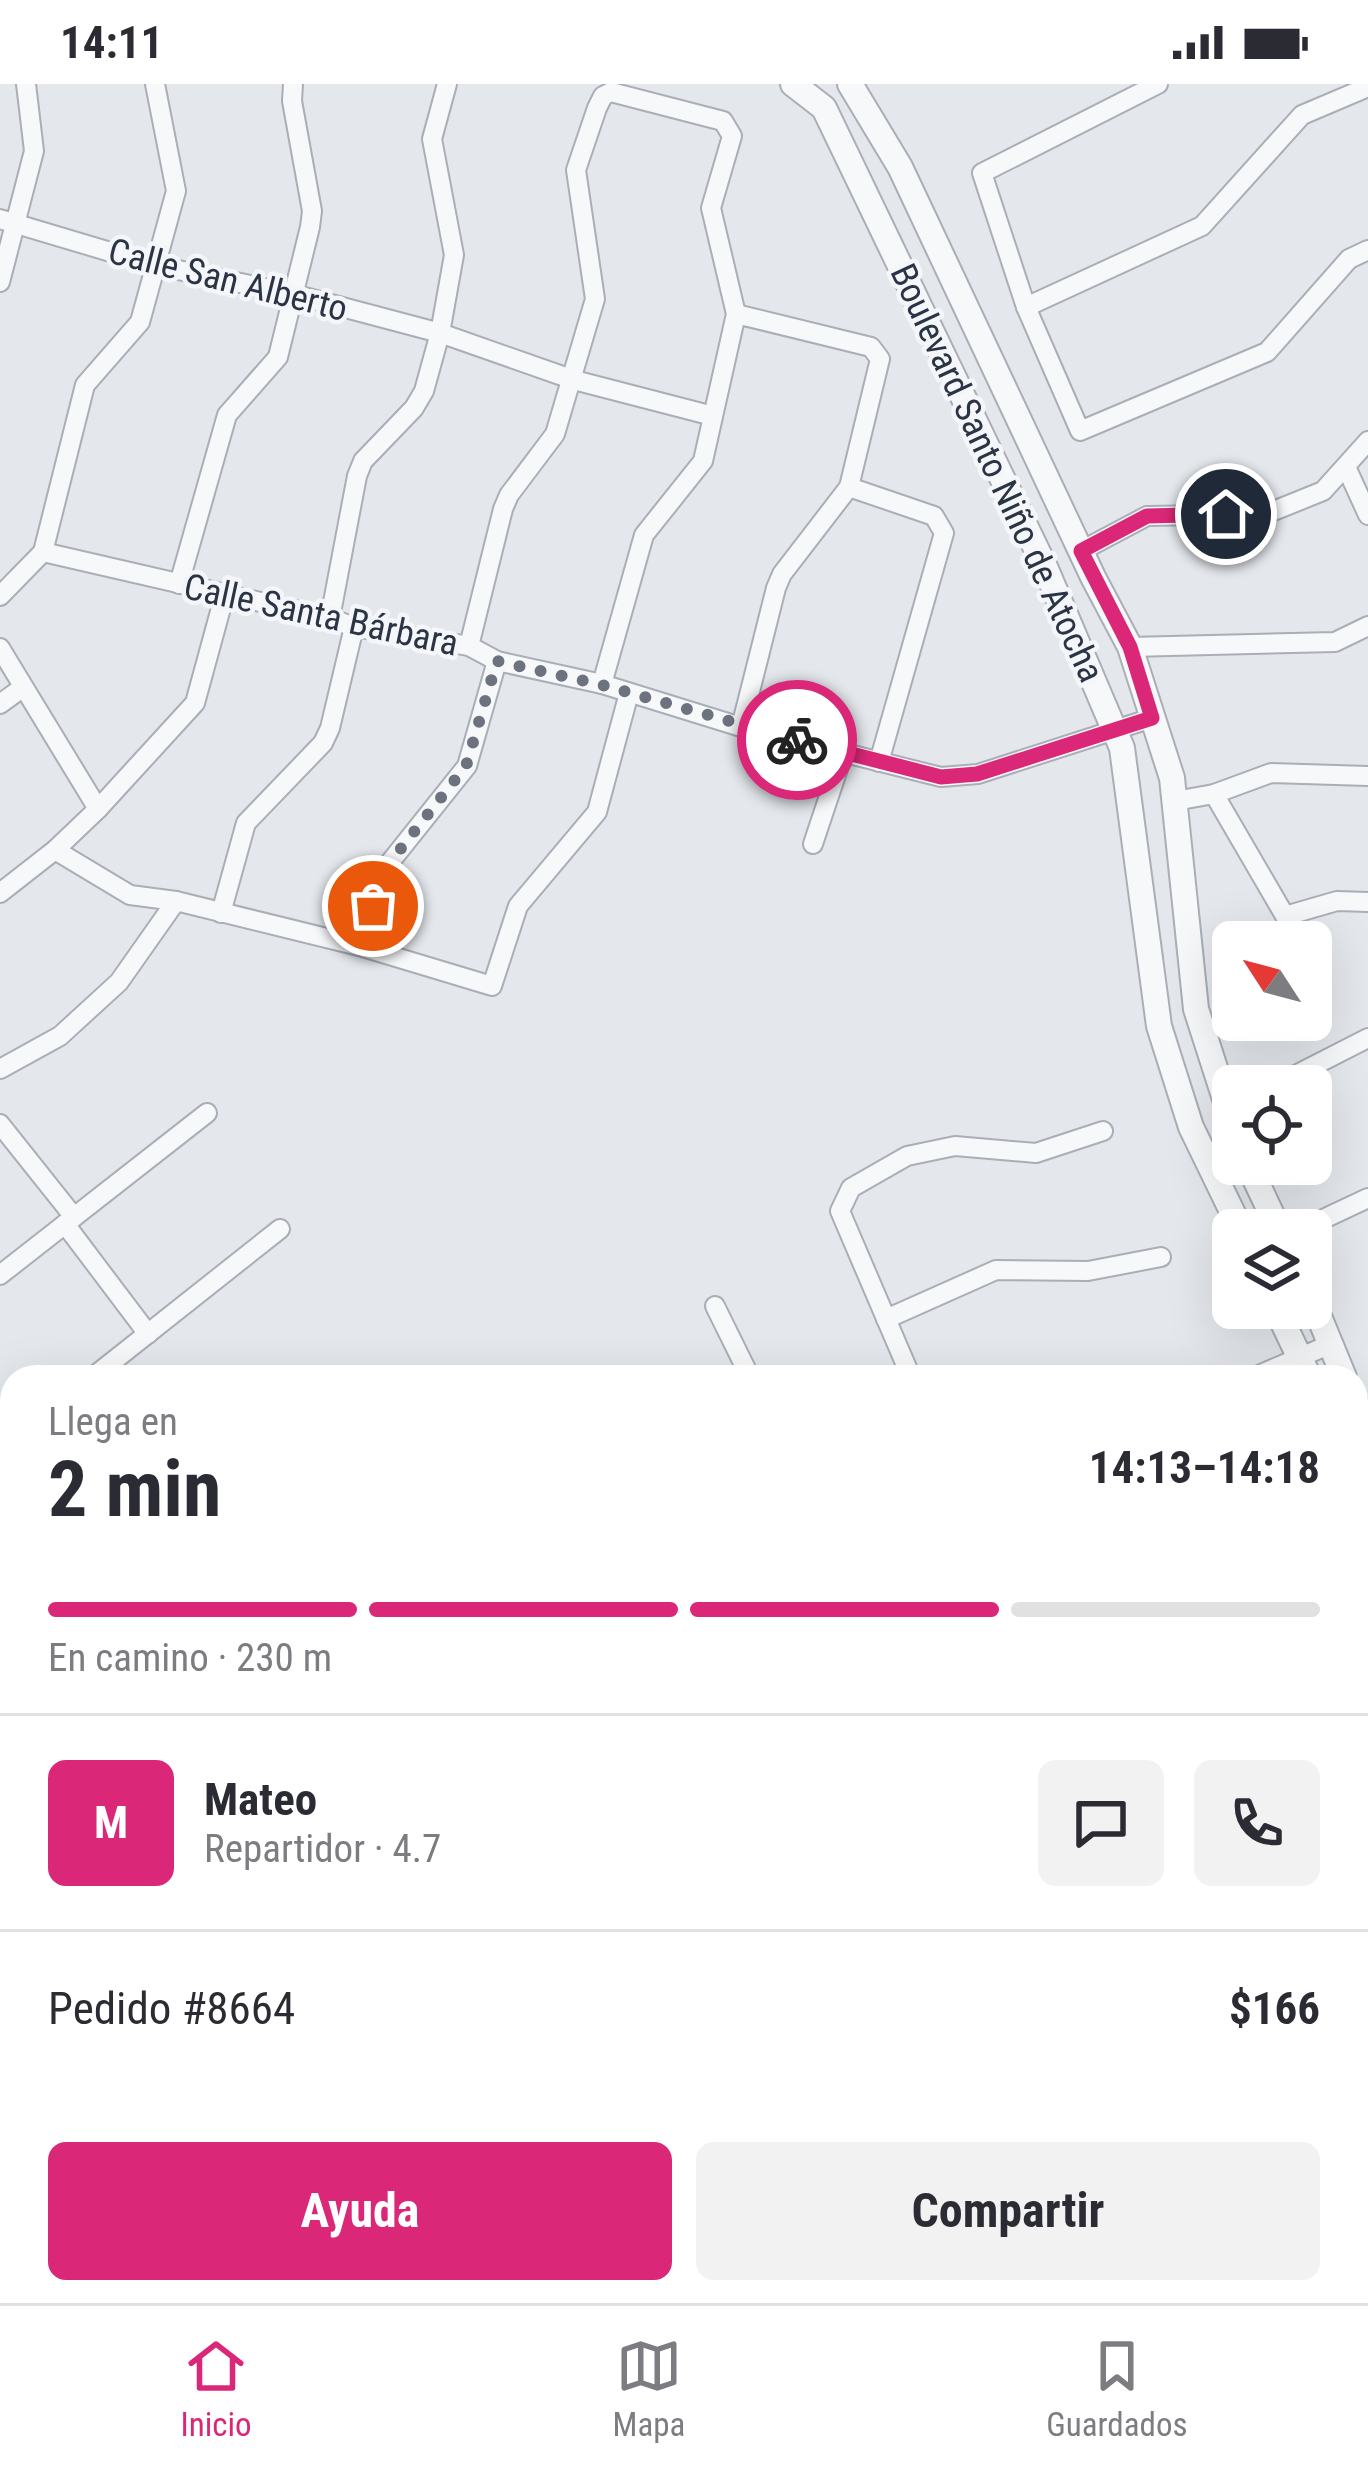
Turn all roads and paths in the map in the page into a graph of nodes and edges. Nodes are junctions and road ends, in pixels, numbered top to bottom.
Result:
1 (26, 84) edge
2 (155, 84) edge
3 (293, 84) edge
4 (447, 84) edge
5 (793, 84) edge
6 (850, 84) edge
7 (1158, 84) edge
8 (1368, 87) edge
9 (8, 221) edge
10 (1368, 250) edge
11 (154, 265) junction
12 (0, 282) edge
13 (293, 294) junction
14 (1026, 307) junction
15 (736, 314) junction
16 (440, 333) junction
17 (986, 350) junction
18 (951, 370) junction
19 (574, 380) junction
20 (713, 416) junction
21 (1368, 441) edge
22 (1347, 469) junction
23 (849, 487) junction
24 (1368, 515) edge
25 (1081, 551) junction
26 (43, 552) junction
27 (178, 584) junction
28 (0, 596) edge
29 (224, 596) junction
30 (331, 618) junction
31 (1368, 626) edge
32 (354, 627) junction
33 (469, 646) junction
34 (1130, 647) junction
35 (0, 648) edge
36 (497, 661) junction
37 (602, 685) junction
38 (22, 688) junction
39 (629, 693) junction
40 (0, 704) edge
41 (1152, 718) junction
42 (742, 727) junction
43 (1114, 729) junction
44 (844, 751) junction
45 (879, 762) junction
46 (1368, 776) edge
47 (1214, 794) junction
48 (1175, 801) junction
49 (98, 808) junction
50 (813, 844) dead end
51 (55, 850) junction
52 (0, 893) edge
53 (176, 901) junction
54 (1368, 902) edge
55 (220, 913) junction
56 (359, 946) junction
57 (1368, 1038) edge
58 (1214, 1065) edge
59 (1315, 1065) edge
60 (0, 1069) edge
61 (207, 1113) dead end
62 (0, 1124) edge
63 (1103, 1131) dead end
64 (1368, 1198) edge
65 (1231, 1209) edge
66 (1332, 1215) edge
67 (69, 1221) junction
68 (280, 1229) dead end
69 (1161, 1257) dead end
70 (0, 1274) edge
71 (715, 1306) dead end
72 (886, 1319) junction
73 (1286, 1329) edge
74 (1325, 1329) edge
75 (148, 1334) junction
76 (1331, 1344) junction
77 (109, 1365) edge
78 (744, 1365) edge
79 (905, 1365) edge
80 (1303, 1365) edge
81 (1306, 1365) edge
82 (1339, 1365) edge

1 - 9 street
2 - 11 street
3 - 13 street
4 - 16 street
5 - 18 street, Boulevard Santo Niño de Atocha
6 - 17 street, Boulevard Santo Niño de Atocha
7 - 14 street
8 - 14 street
9 - 11 street, Calle San Alberto
9 - 12 street
10 - 14 street
11 - 13 street, Calle San Alberto
11 - 26 street
13 - 16 street, Calle San Alberto
13 - 27 street
15 - 19 street
15 - 20 street
15 - 23 street
16 - 19 street, Calle San Alberto
16 - 30 street
17 - 18 street
17 - 25 street, Boulevard Santo Niño de Atocha
18 - 43 street, Boulevard Santo Niño de Atocha
19 - 20 street, Calle San Alberto
19 - 33 street
20 - 37 street
21 - 22 street
22 - 24 street
22 - 25 street
23 - 42 street
23 - 45 street
25 - 34 street, Boulevard Santo Niño de Atocha
26 - 27 street, Calle Santa Bárbara
26 - 28 street
27 - 29 street, Calle Santa Bárbara
29 - 30 street, Calle Santa Bárbara
29 - 49 street
30 - 32 street, Calle Santa Bárbara
31 - 34 street
32 - 33 street, Calle Santa Bárbara
32 - 55 street
33 - 36 street, Calle Santa Bárbara
34 - 41 street, Boulevard Santo Niño de Atocha
35 - 38 street
36 - 37 street, Calle Santa Bárbara
36 - 56 street
37 - 39 street, Calle Santa Bárbara
38 - 40 street
38 - 49 street
39 - 42 street, Calle Santa Bárbara
39 - 56 street
41 - 43 street, Calle Santa Bárbara
41 - 48 street, Boulevard Santo Niño de Atocha
42 - 44 street, Calle Santa Bárbara
43 - 45 street, Calle Santa Bárbara
43 - 65 street, Boulevard Santo Niño de Atocha
44 - 45 street, Calle Santa Bárbara
44 - 50 street
46 - 47 street
47 - 48 street
47 - 54 street
48 - 58 street, Boulevard Santo Niño de Atocha
49 - 51 street
51 - 52 street
51 - 53 street
53 - 55 street
53 - 60 street
55 - 56 street
57 - 59 street
61 - 67 street
62 - 67 street
63 - 72 street
64 - 66 street
67 - 70 street
67 - 75 street
68 - 75 street
69 - 72 street
71 - 78 street
72 - 79 street
73 - 80 street
74 - 76 street
75 - 77 street
76 - 81 street
76 - 82 street

